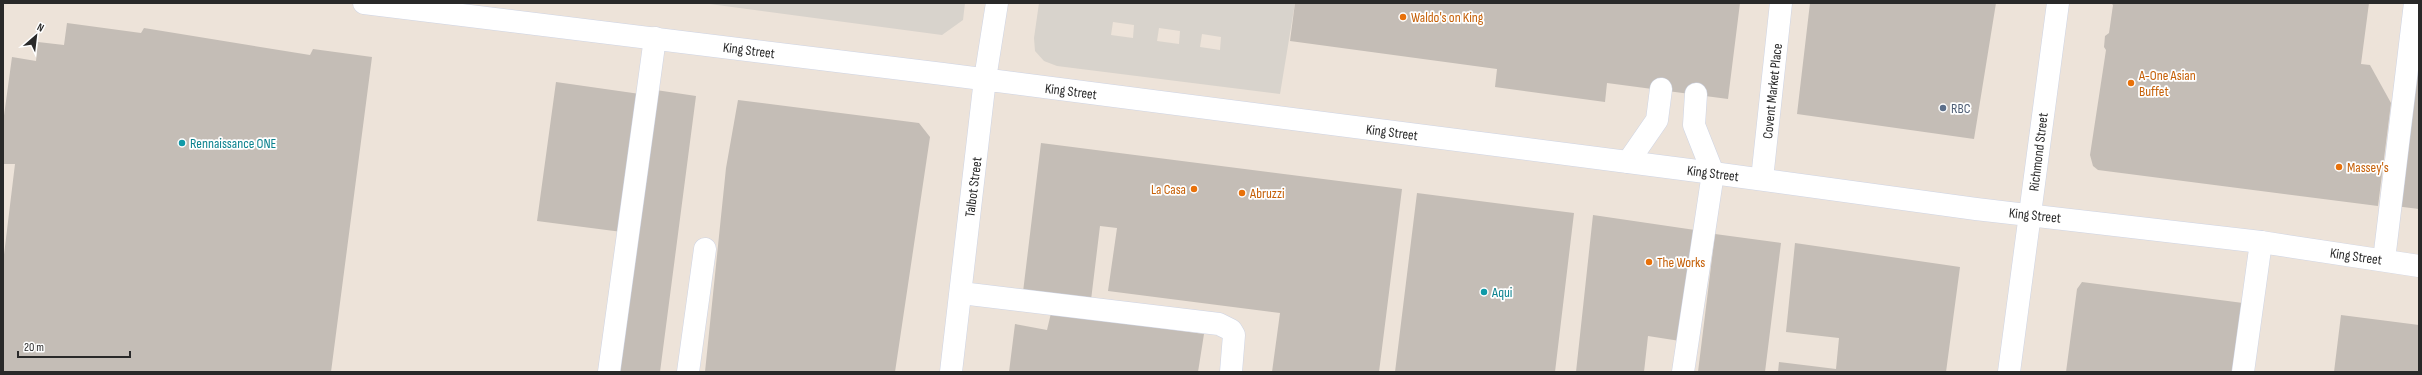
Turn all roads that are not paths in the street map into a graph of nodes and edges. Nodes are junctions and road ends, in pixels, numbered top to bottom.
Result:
1 (364, 3) edge
2 (996, 3) edge
3 (1781, 3) edge
4 (2058, 3) edge
5 (2415, 3) edge
6 (398, 5) edge
7 (654, 38) junction
8 (985, 79) junction
9 (1661, 89) dead end
10 (1696, 94) dead end
11 (1628, 162) junction
12 (1713, 173) junction
13 (1762, 179) junction
14 (2030, 215) junction
15 (2261, 242) junction
16 (704, 249) dead end
17 (2384, 260) junction
18 (2419, 266) edge
19 (961, 293) junction
20 (609, 372) edge
21 (688, 372) edge
22 (951, 372) edge
23 (1231, 372) edge
24 (1683, 372) edge
25 (2009, 372) edge
26 (2243, 372) edge

1 - 6 main road, King Street
2 - 8 main road, Talbot Street
3 - 13 main road, Covent Market Place
4 - 14 main road, Richmond Street
5 - 17 main road
6 - 7 main road, King Street
7 - 8 main road, King Street
7 - 20 main road
8 - 11 main road, King Street
8 - 19 main road, Talbot Street
9 - 11 main road
10 - 12 main road
11 - 12 main road, King Street
12 - 13 main road, King Street
12 - 24 main road
13 - 14 main road, King Street
14 - 15 main road, King Street
14 - 25 main road, Richmond Street
15 - 17 main road, King Street
15 - 26 main road
16 - 21 main road
17 - 18 main road, King Street
19 - 22 main road, Talbot Street
19 - 23 main road

